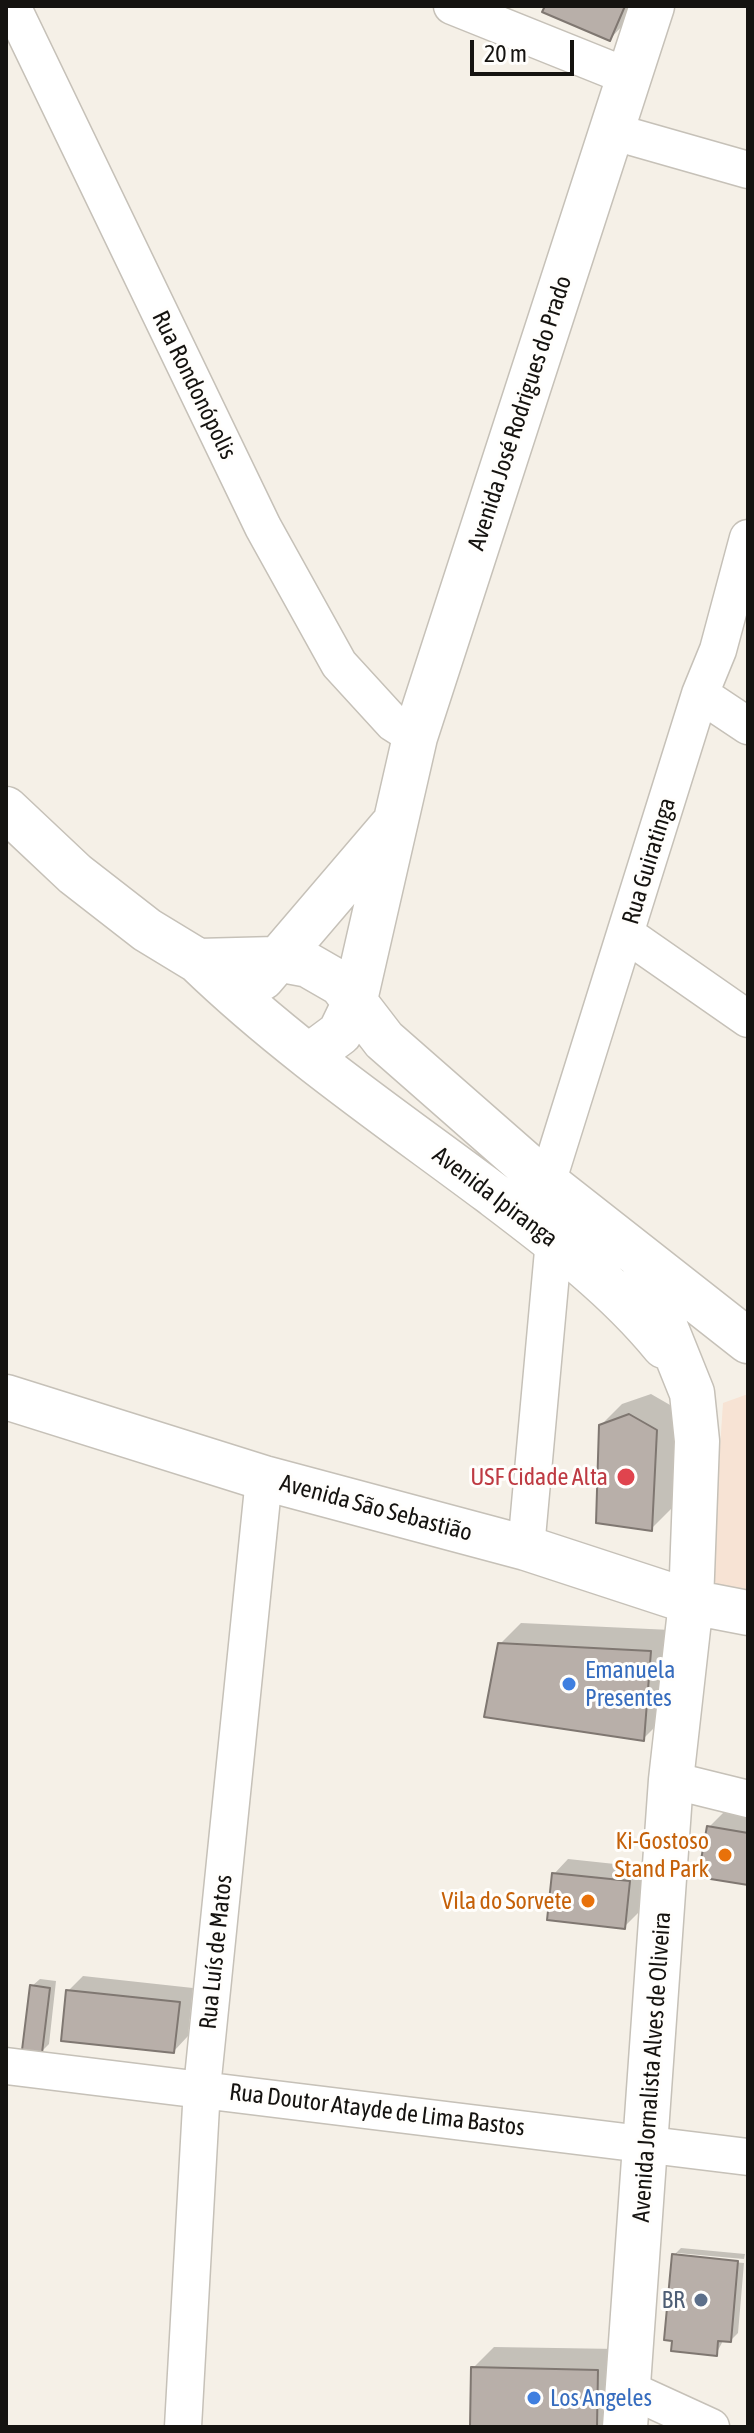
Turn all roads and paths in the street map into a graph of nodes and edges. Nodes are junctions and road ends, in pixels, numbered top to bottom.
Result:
1 (12, 6) edge
2 (452, 6) edge
3 (652, 6) edge
4 (629, 77) junction
5 (611, 131) junction
6 (748, 170) edge
7 (748, 538) edge
8 (733, 655) edge
9 (700, 694) junction
10 (748, 726) edge
11 (415, 737) junction
12 (6, 809) edge
13 (396, 822) junction
14 (626, 934) junction
15 (276, 959) junction
16 (198, 961) junction
17 (354, 1004) junction
18 (249, 1011) junction
19 (748, 1019) edge
20 (309, 1056) junction
21 (547, 1183) junction
22 (554, 1240) junction
23 (644, 1263) junction
24 (748, 1341) edge
25 (686, 1373) junction
26 (6, 1397) edge
27 (264, 1478) junction
28 (526, 1548) junction
29 (691, 1602) junction
30 (748, 1613) edge
31 (671, 1780) junction
32 (748, 1799) edge
33 (6, 2066) edge
34 (202, 2088) junction
35 (647, 2145) junction
36 (748, 2157) edge
37 (627, 2408) edge
38 (183, 2427) edge
39 (711, 2427) edge

1 - 11 street, Rua Rondonópolis
2 - 4 street
3 - 4 street, Avenida José Rodrigues do Prado
4 - 5 street, Avenida José Rodrigues do Prado
5 - 6 street
5 - 11 street, Avenida José Rodrigues do Prado
7 - 8 street, Rua Guiratinga
8 - 9 street, Rua Guiratinga
9 - 10 street
9 - 14 street, Rua Guiratinga
11 - 13 street, Avenida José Rodrigues do Prado
12 - 16 street, Avenida Ipiranga
13 - 15 street, Avenida José Rodrigues do Prado
13 - 17 street, Avenida José Rodrigues do Prado
14 - 19 street
14 - 21 street, Rua Guiratinga
15 - 16 street, Avenida Ipiranga
15 - 17 street, Avenida Ipiranga
15 - 18 street
16 - 18 street, Avenida Ipiranga
17 - 20 street
17 - 21 street, Avenida Ipiranga
18 - 20 street, Avenida Ipiranga
20 - 22 street, Avenida Ipiranga
21 - 23 street, Avenida Ipiranga
22 - 25 street, Avenida Ipiranga
22 - 28 street
23 - 24 street, Avenida Ipiranga
23 - 25 street
25 - 29 street, Avenida Jornalista Alves de Oliveira
26 - 27 street, Avenida São Sebastião
27 - 28 street, Avenida São Sebastião
27 - 34 street, Rua Luís de Matos
28 - 29 street, Avenida São Sebastião
29 - 30 street, Avenida São Sebastião
29 - 31 street, Avenida Jornalista Alves de Oliveira
31 - 32 street
31 - 35 street, Avenida Jornalista Alves de Oliveira
33 - 34 street, Rua Doutor Atayde de Lima Bastos
34 - 35 street, Rua Doutor Atayde de Lima Bastos
34 - 38 street, Rua Luís de Matos
35 - 36 street, Rua Doutor Atayde de Lima Bastos
35 - 37 street, Avenida Jornalista Alves de Oliveira
37 - 39 street

